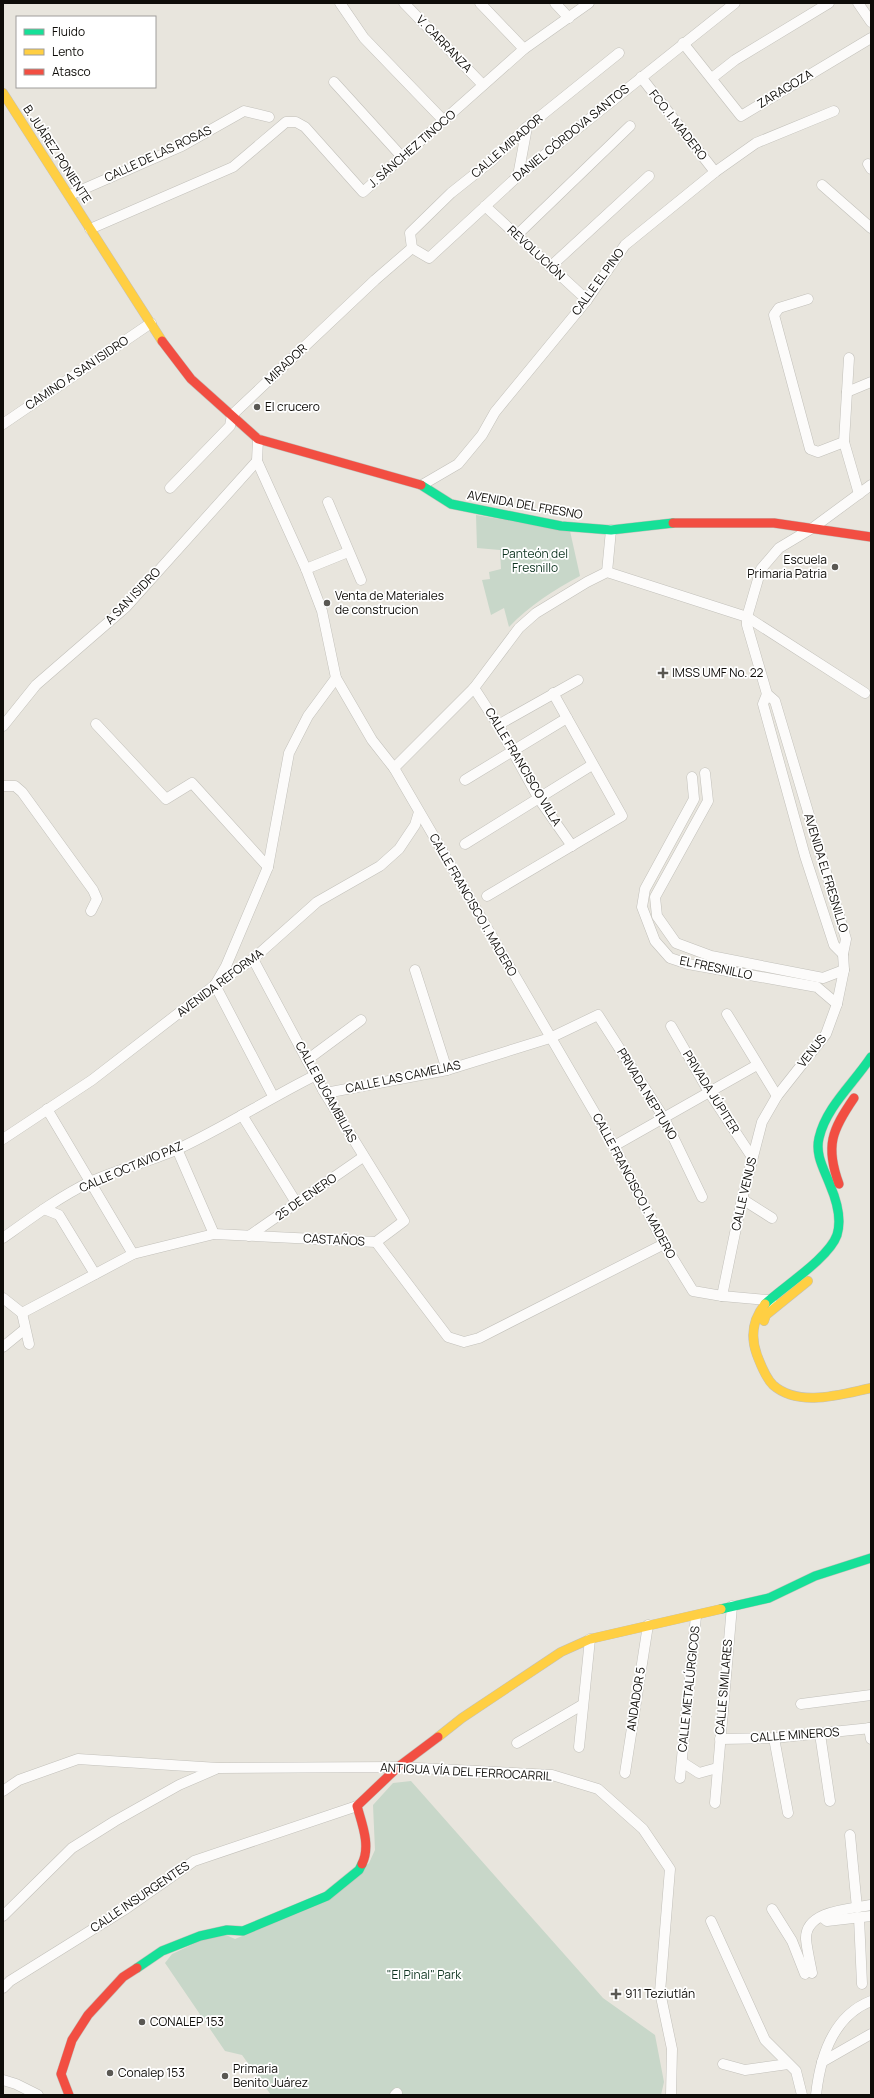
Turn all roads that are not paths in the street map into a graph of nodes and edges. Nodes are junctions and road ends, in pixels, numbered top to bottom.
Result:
1 (340, 3) edge
2 (404, 3) edge
3 (480, 3) edge
4 (555, 3) edge
5 (589, 3) edge
6 (735, 3) edge
7 (829, 3) edge
8 (858, 3) edge
9 (569, 18) junction
10 (871, 22) edge
11 (871, 38) edge
12 (683, 43) junction
13 (524, 49) junction
14 (619, 53) dead end
15 (641, 77) junction
16 (712, 78) junction
17 (334, 82) dead end
18 (483, 85) junction
19 (3, 93) edge
20 (834, 111) dead end
21 (269, 117) dead end
22 (444, 121) junction
23 (630, 126) dead end
24 (527, 128) junction
25 (403, 158) junction
26 (715, 172) junction
27 (518, 176) junction
28 (649, 176) dead end
29 (822, 185) dead end
30 (70, 195) junction
31 (485, 206) junction
32 (871, 228) edge
33 (90, 230) junction
34 (517, 235) junction
35 (412, 248) junction
36 (550, 267) junction
37 (808, 299) dead end
38 (587, 300) junction
39 (151, 323) junction
40 (849, 358) dead end
41 (871, 382) edge
42 (847, 392) junction
43 (232, 415) junction
44 (3, 424) edge
45 (258, 439) junction
46 (844, 442) junction
47 (257, 461) junction
48 (422, 485) junction
49 (871, 485) edge
50 (170, 488) dead end
51 (859, 494) junction
52 (328, 502) dead end
53 (814, 527) junction
54 (611, 530) junction
55 (871, 537) edge
56 (348, 552) junction
57 (306, 569) junction
58 (607, 572) junction
59 (361, 580) dead end
60 (748, 617) junction
61 (336, 678) junction
62 (578, 680) dead end
63 (474, 688) junction
64 (553, 693) junction
65 (865, 693) dead end
66 (767, 694) junction
67 (566, 718) junction
68 (96, 724) dead end
69 (498, 724) junction
70 (3, 726) edge
71 (513, 751) junction
72 (592, 765) junction
73 (394, 768) junction
74 (705, 773) dead end
75 (692, 777) dead end
76 (465, 780) dead end
77 (3, 786) edge
78 (539, 799) junction
79 (419, 812) junction
80 (465, 844) dead end
81 (572, 846) junction
82 (268, 867) junction
83 (487, 896) dead end
84 (656, 905) junction
85 (642, 907) junction
86 (91, 911) dead end
87 (843, 954) junction
88 (253, 959) junction
89 (415, 970) dead end
90 (844, 970) junction
91 (823, 978) junction
92 (215, 985) junction
93 (819, 988) junction
94 (836, 1004) junction
95 (727, 1014) dead end
96 (598, 1015) joint
97 (361, 1020) dead end
98 (671, 1026) dead end
99 (550, 1038) junction
100 (871, 1057) edge
101 (307, 1060) junction
102 (757, 1065) junction
103 (447, 1070) junction
104 (314, 1076) junction
105 (323, 1090) junction
106 (858, 1091) dead end
107 (709, 1092) junction
108 (273, 1096) junction
109 (777, 1096) junction
110 (47, 1109) junction
111 (242, 1115) junction
112 (664, 1118) junction
113 (3, 1139) edge
114 (614, 1146) junction
115 (177, 1149) junction
116 (363, 1157) junction
117 (752, 1157) junction
118 (90, 1182) junction
119 (702, 1197) dead end
120 (742, 1199) junction
121 (297, 1204) junction
122 (44, 1209) junction
123 (772, 1218) dead end
124 (214, 1234) junction
125 (249, 1236) junction
126 (3, 1238) edge
127 (376, 1242) junction
128 (664, 1244) junction
129 (133, 1254) junction
130 (94, 1274) junction
131 (722, 1296) junction
132 (3, 1298) edge
133 (767, 1300) junction
134 (777, 1306) junction
135 (22, 1312) junction
136 (24, 1329) junction
137 (29, 1344) dead end
138 (3, 1347) edge
139 (776, 1374) dead end
140 (787, 1382) dead end
141 (871, 1382) edge
142 (800, 1386) dead end
143 (871, 1388) edge
144 (846, 1393) junction
145 (871, 1394) edge
146 (828, 1398) junction
147 (871, 1558) edge
148 (732, 1606) junction
149 (696, 1616) junction
150 (648, 1625) junction
151 (590, 1639) junction
152 (871, 1695) edge
153 (582, 1704) junction
154 (801, 1704) dead end
155 (870, 1728) edge
156 (820, 1734) junction
157 (774, 1738) junction
158 (720, 1739) junction
159 (871, 1739) edge
160 (517, 1743) dead end
161 (579, 1747) dead end
162 (682, 1762) junction
163 (398, 1767) junction
164 (218, 1768) junction
165 (717, 1768) junction
166 (625, 1773) dead end
167 (680, 1778) dead end
168 (3, 1791) edge
169 (830, 1801) dead end
170 (715, 1803) dead end
171 (357, 1806) junction
172 (788, 1813) dead end
173 (850, 1835) dead end
174 (871, 1906) edge
175 (857, 1908) junction
176 (772, 1909) dead end
177 (3, 1916) edge
178 (871, 1916) edge
179 (822, 1917) junction
180 (859, 1918) junction
181 (711, 1921) dead end
182 (806, 1937) junction
183 (792, 1941) junction
184 (862, 1984) dead end
185 (3, 1988) edge
186 (871, 2001) edge
187 (871, 2034) edge
188 (822, 2062) junction
189 (723, 2064) dead end
190 (788, 2064) junction
191 (3, 2080) edge
192 (38, 2095) edge
193 (70, 2095) edge
194 (672, 2095) edge
195 (802, 2095) edge
196 (816, 2095) edge

1 - 22 street
2 - 18 street, V. CARRANZA
3 - 13 street
4 - 9 street
5 - 9 street, J. SÁNCHEZ TINOCO
6 - 12 street, DANIEL CÓRDOVA SANTOS
7 - 16 street
8 - 10 street
9 - 13 street, J. SÁNCHEZ TINOCO
11 - 16 street, ZARAGOZA
12 - 15 street, DANIEL CÓRDOVA SANTOS
12 - 16 street, ZARAGOZA
13 - 18 street, J. SÁNCHEZ TINOCO
14 - 24 street, CALLE MIRADOR
15 - 26 street, FCO. I. MADERO
15 - 27 street, DANIEL CÓRDOVA SANTOS
17 - 25 street
18 - 22 street, J. SÁNCHEZ TINOCO
19 - 30 street, B. JUÁREZ PONIENTE
20 - 26 street, CALLE EL PINO
21 - 30 street, CALLE DE LAS ROSAS
22 - 25 street, J. SÁNCHEZ TINOCO
23 - 34 street
24 - 27 street
24 - 35 street, CALLE MIRADOR
25 - 33 street, J. SÁNCHEZ TINOCO
26 - 38 street, CALLE EL PINO
27 - 31 street, DANIEL CÓRDOVA SANTOS
28 - 36 street
29 - 32 street
30 - 33 street, B. JUÁREZ PONIENTE
31 - 34 street, REVOLUCIÓN
31 - 35 street, DANIEL CÓRDOVA SANTOS
33 - 39 street, B. JUÁREZ PONIENTE
34 - 36 street, REVOLUCIÓN
35 - 43 street, MIRADOR
36 - 38 street, REVOLUCIÓN
37 - 46 street
38 - 48 street, CALLE EL PINO
39 - 43 street, B. JUÁREZ PONIENTE
39 - 44 street, CAMINO A SAN ISIDRO
40 - 42 street
41 - 42 street
42 - 46 street
43 - 45 street, B. JUÁREZ PONIENTE
43 - 50 street, MIRADOR
45 - 47 street, CALLE FRANCISCO I. MADERO
45 - 48 street, AVENIDA DEL FRESNO
46 - 51 street
47 - 57 street, CALLE FRANCISCO I. MADERO
47 - 70 street, A SAN ISIDRO
48 - 54 street, AVENIDA DEL FRESNO
49 - 51 street
51 - 53 street
52 - 56 street
53 - 54 street, AVENIDA DEL FRESNO
53 - 55 street, AVENIDA DEL FRESNO
53 - 60 street
54 - 58 street
56 - 57 street
56 - 59 street
57 - 61 street, CALLE FRANCISCO I. MADERO
58 - 60 street
58 - 63 street
60 - 65 street
60 - 66 street, AVENIDA EL FRESNILLO
61 - 73 street, CALLE FRANCISCO I. MADERO
61 - 82 street
62 - 64 street
63 - 69 street, CALLE FRANCISCO VILLA
63 - 73 street
64 - 67 street
64 - 69 street
66 - 87 street, AVENIDA EL FRESNILLO
66 - 87 street, AVENIDA EL FRESNILLO
67 - 71 street
67 - 72 street
68 - 82 street
69 - 71 street, CALLE FRANCISCO VILLA
71 - 76 street
71 - 78 street, CALLE FRANCISCO VILLA
72 - 78 street
72 - 81 street
73 - 79 street, CALLE FRANCISCO I. MADERO
74 - 84 street
75 - 85 street
77 - 86 street
78 - 80 street
78 - 81 street, CALLE FRANCISCO VILLA
79 - 88 street, AVENIDA REFORMA
79 - 99 street, CALLE FRANCISCO I. MADERO
81 - 83 street
82 - 92 street
84 - 85 street
84 - 91 street, EL FRESNILLO
85 - 93 street, EL FRESNILLO
87 - 90 street, VENUS
88 - 92 street, AVENIDA REFORMA
88 - 101 street, CALLE BUGAMBILIAS
89 - 103 street
90 - 91 street
90 - 94 street, VENUS
91 - 93 street
92 - 108 street
92 - 110 street, AVENIDA REFORMA
93 - 94 street
94 - 109 street, VENUS
95 - 102 street
96 - 99 street, CALLE LAS CAMELIAS
96 - 112 street, PRIVADA NEPTUNO
97 - 101 street
98 - 107 street, PRIVADA JÚPITER
99 - 103 street, CALLE LAS CAMELIAS
99 - 114 street, CALLE FRANCISCO I. MADERO
100 - 133 street
101 - 104 street, CALLE BUGAMBILIAS
102 - 107 street
102 - 109 street
103 - 105 street, CALLE LAS CAMELIAS
104 - 105 street, CALLE BUGAMBILIAS
104 - 108 street, CALLE OCTAVIO PAZ
105 - 116 street, CALLE BUGAMBILIAS
106 - 134 street
107 - 112 street
107 - 117 street, PRIVADA JÚPITER
108 - 111 street, CALLE OCTAVIO PAZ
109 - 117 street, CALLE VENUS
110 - 113 street, AVENIDA REFORMA
110 - 118 street
111 - 115 street, CALLE OCTAVIO PAZ
111 - 121 street
112 - 114 street
112 - 119 street, PRIVADA NEPTUNO
114 - 128 street, CALLE FRANCISCO I. MADERO
115 - 118 street, CALLE OCTAVIO PAZ
115 - 124 street
116 - 121 street, 25 DE ENERO
116 - 127 street, CALLE BUGAMBILIAS
117 - 120 street, CALLE VENUS
118 - 122 street, CALLE OCTAVIO PAZ
118 - 129 street
120 - 123 street
120 - 131 street, CALLE VENUS
121 - 125 street, 25 DE ENERO
122 - 126 street, CALLE OCTAVIO PAZ
122 - 130 street
124 - 125 street, CASTAÑOS
124 - 129 street, CASTAÑOS
125 - 127 street, CASTAÑOS
127 - 128 street, CASTAÑOS
128 - 131 street, CALLE FRANCISCO I. MADERO
129 - 130 street, CASTAÑOS
130 - 135 street, CASTAÑOS
131 - 133 street, CALLE FRANCISCO I. MADERO
132 - 135 street
133 - 134 street
133 - 146 street
134 - 139 street
135 - 136 street
136 - 137 street
136 - 138 street
140 - 142 street
141 - 144 street
143 - 144 street
144 - 146 street
145 - 146 street
147 - 148 street
148 - 149 street
148 - 158 street, CALLE SIMILARES
149 - 150 street
149 - 162 street, CALLE METALÚRGICOS
150 - 151 street
150 - 166 street, ANDADOR 5
151 - 153 street
151 - 163 street
152 - 154 street
153 - 160 street
153 - 161 street
155 - 156 street, CALLE MINEROS
155 - 159 street
156 - 157 street, CALLE MINEROS
156 - 169 street
157 - 158 street, CALLE MINEROS
157 - 172 street
158 - 165 street, CALLE SIMILARES
162 - 165 street
162 - 167 street, CALLE METALÚRGICOS
163 - 164 street, ANTIGUA VÍA DEL FERROCARRIL
163 - 171 street
163 - 194 street, ANTIGUA VÍA DEL FERROCARRIL
164 - 168 street, ANTIGUA VÍA DEL FERROCARRIL
164 - 177 street
165 - 170 street, CALLE SIMILARES
171 - 185 street, CALLE INSURGENTES
171 - 193 street
173 - 175 street
174 - 175 street
175 - 179 street
176 - 183 street
178 - 180 street
179 - 180 street
179 - 182 street
180 - 184 street
181 - 190 street
182 - 183 street
182 - 183 street
186 - 188 street
187 - 188 street
188 - 196 street
189 - 190 street
190 - 195 street
191 - 192 street

